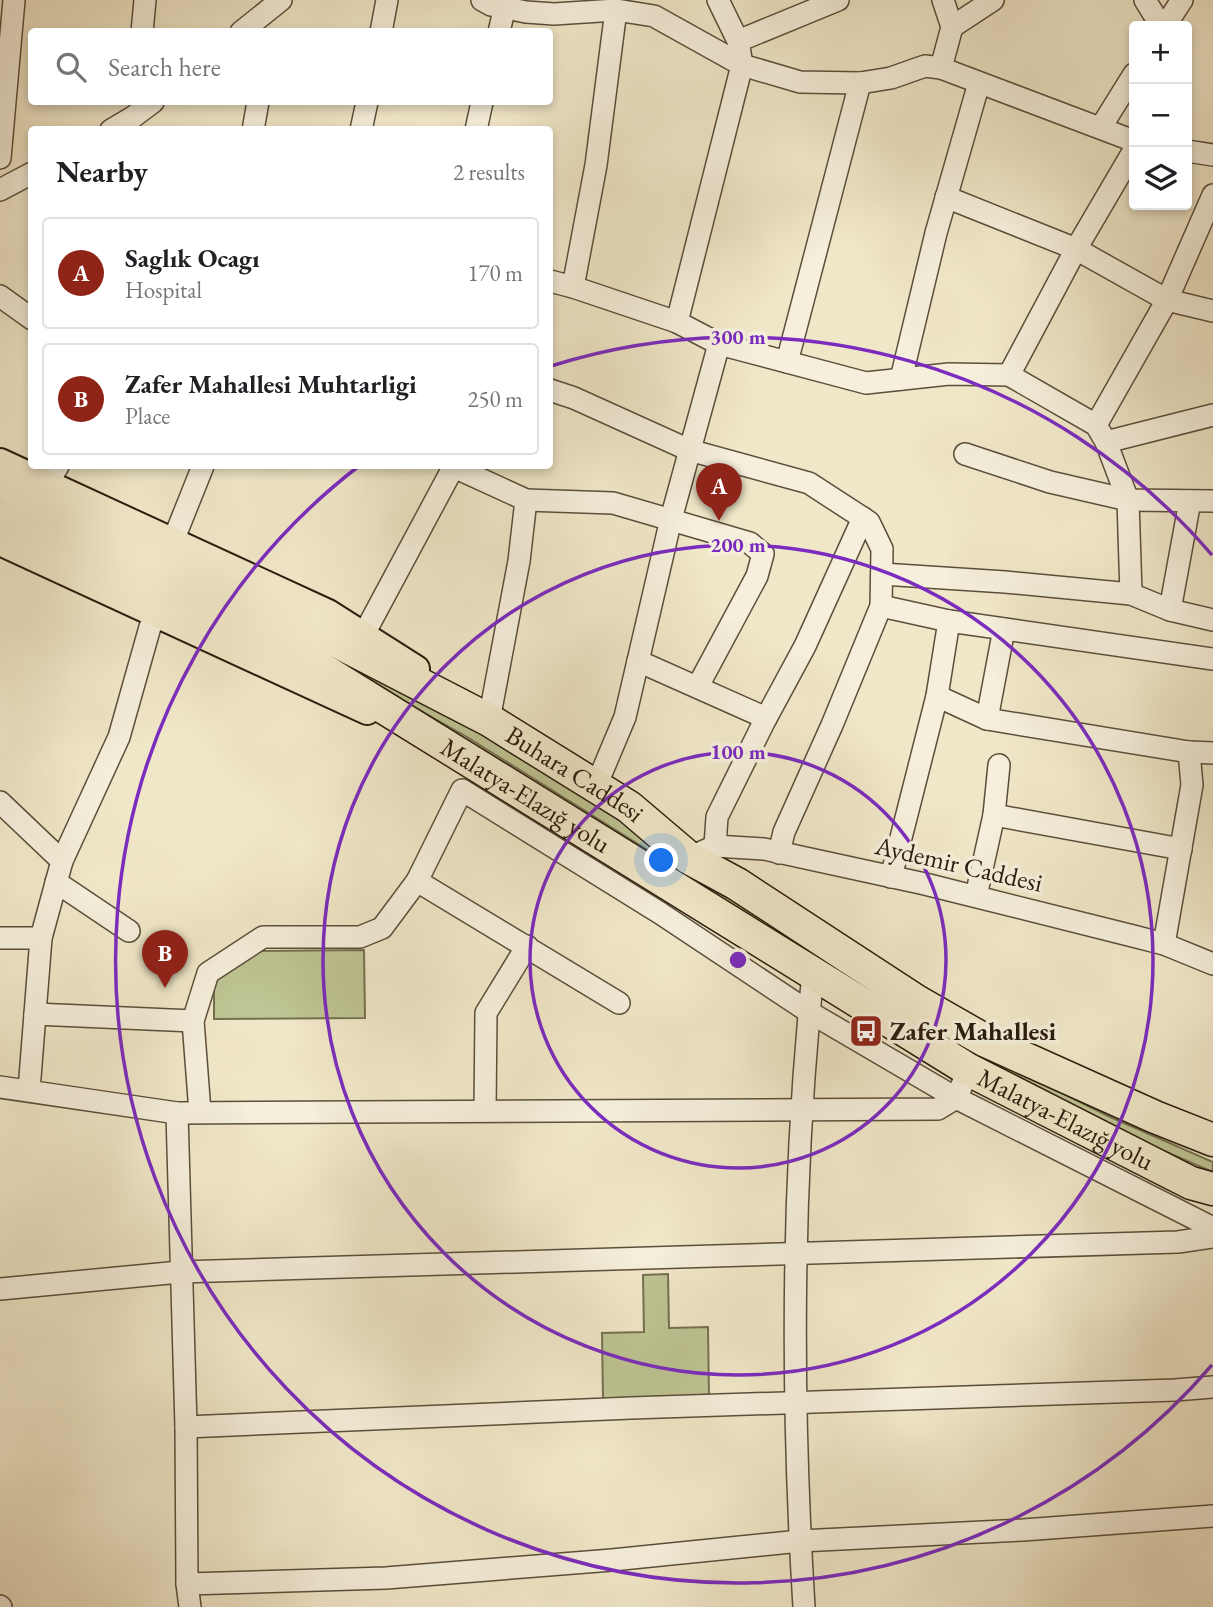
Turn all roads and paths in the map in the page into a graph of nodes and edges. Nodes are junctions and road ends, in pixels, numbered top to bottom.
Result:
1 (14, 0) edge
2 (145, 0) edge
3 (387, 0) edge
4 (482, 0) edge
5 (718, 0) edge
6 (838, 0) edge
7 (943, 0) edge
8 (993, 0) edge
9 (1145, 0) edge
10 (1182, 0) edge
11 (278, 1) edge
12 (505, 6) junction
13 (616, 10) junction
14 (1160, 21) edge
15 (1167, 21) edge
16 (952, 27) junction
17 (142, 28) edge
18 (246, 28) edge
19 (273, 28) edge
20 (382, 28) edge
21 (500, 28) edge
22 (738, 41) junction
23 (742, 65) junction
24 (941, 68) junction
25 (979, 82) junction
26 (1129, 82) edge
27 (860, 83) junction
28 (257, 105) edge
29 (366, 105) edge
30 (481, 105) edge
31 (134, 109) edge
32 (115, 126) edge
33 (254, 126) edge
34 (362, 126) edge
35 (477, 126) edge
36 (1101, 127) junction
37 (1129, 139) edge
38 (1192, 152) edge
39 (1213, 155) edge
40 (0, 158) edge
41 (1129, 159) edge
42 (28, 175) edge
43 (0, 190) edge
44 (1213, 195) edge
45 (946, 197) junction
46 (1076, 249) junction
47 (553, 282) edge
48 (573, 286) junction
49 (0, 296) edge
50 (1167, 300) junction
51 (1213, 311) edge
52 (28, 316) edge
53 (677, 322) junction
54 (719, 344) junction
55 (787, 362) junction
56 (1009, 375) junction
57 (901, 379) junction
58 (553, 391) edge
59 (1213, 415) edge
60 (1101, 433) junction
61 (689, 450) junction
62 (965, 454) dead end
63 (0, 462) edge
64 (28, 469) edge
65 (29, 469) edge
66 (202, 469) edge
67 (452, 469) edge
68 (461, 469) edge
69 (53, 475) edge
70 (0, 485) edge
71 (526, 499) junction
72 (1128, 500) junction
73 (1190, 501) junction
74 (1213, 501) edge
75 (863, 518) junction
76 (0, 519) edge
77 (671, 519) junction
78 (173, 541) junction
79 (0, 542) edge
80 (882, 574) junction
81 (1131, 594) junction
82 (881, 606) junction
83 (1170, 610) junction
84 (158, 614) junction
85 (1213, 620) edge
86 (949, 621) junction
87 (1004, 629) junction
88 (364, 634) junction
89 (1213, 659) edge
90 (638, 661) junction
91 (698, 687) junction
92 (937, 696) junction
93 (766, 718) junction
94 (987, 719) junction
95 (489, 720) junction
96 (454, 752) junction
97 (1189, 752) junction
98 (1213, 753) edge
99 (999, 765) dead end
100 (596, 786) junction
101 (0, 802) edge
102 (994, 815) junction
103 (1181, 849) junction
104 (702, 852) junction
105 (779, 853) junction
106 (62, 861) junction
107 (891, 877) junction
108 (417, 881) junction
109 (56, 882) junction
110 (976, 896) junction
111 (129, 931) dead end
112 (0, 937) edge
113 (41, 938) junction
114 (1164, 944) junction
115 (527, 946) junction
116 (1213, 964) edge
117 (813, 974) junction
118 (619, 1003) dead end
119 (809, 1012) junction
120 (35, 1014) junction
121 (193, 1021) junction
122 (968, 1070) junction
123 (0, 1087) edge
124 (29, 1090) junction
125 (956, 1098) junction
126 (802, 1110) junction
127 (485, 1111) junction
128 (200, 1112) junction
129 (177, 1113) junction
130 (1213, 1140) edge
131 (1213, 1189) edge
132 (1213, 1228) edge
133 (1213, 1237) edge
134 (794, 1251) junction
135 (180, 1272) junction
136 (0, 1289) edge
137 (1213, 1387) edge
138 (796, 1402) junction
139 (186, 1427) junction
140 (1213, 1516) edge
141 (800, 1541) junction
142 (187, 1584) junction
143 (190, 1607) edge
144 (804, 1607) edge

1 - 40 street
2 - 17 street
3 - 20 street
4 - 12 street
5 - 22 street
6 - 22 street
7 - 16 street
8 - 16 street
9 - 14 street
10 - 15 street
11 - 18 street
11 - 19 street
12 - 13 street
12 - 21 street
13 - 23 street
13 - 48 street
16 - 24 street
22 - 23 street
23 - 27 street
23 - 53 street
24 - 25 street
24 - 27 street
25 - 36 street
25 - 45 street
26 - 36 street
27 - 55 street
28 - 33 street
29 - 34 street
30 - 35 street
31 - 32 street
36 - 37 street
38 - 39 street
41 - 46 street
42 - 43 street
44 - 50 street
45 - 46 street
45 - 57 street
46 - 50 street
46 - 56 street
47 - 48 street
48 - 53 street
49 - 52 street
50 - 51 street
50 - 60 street
53 - 54 street
54 - 55 street
54 - 61 street
55 - 57 street
56 - 57 street
56 - 60 street
58 - 61 street
59 - 60 street
60 - 72 street
61 - 75 street
61 - 77 street
62 - 72 street
63 - 64 main road, Buhara Caddesi
65 - 69 main road, Buhara Caddesi
66 - 78 street
67 - 88 street
68 - 71 street
69 - 78 main road, Buhara Caddesi
70 - 95 highway
71 - 77 street
71 - 95 street
72 - 73 street
72 - 81 street
73 - 74 street
73 - 83 street
75 - 80 street
75 - 93 street
76 - 96 highway
77 - 90 street
77 - 91 street
78 - 88 main road, Buhara Caddesi
79 - 84 main road, Malatya-Elazığ yolu
80 - 81 street
80 - 82 street
81 - 83 street
82 - 86 street
82 - 105 street
83 - 85 street
84 - 96 main road, Malatya-Elazığ yolu
84 - 106 street
86 - 87 street
86 - 92 street
87 - 89 street
87 - 94 street
88 - 95 main road, Buhara Caddesi
90 - 91 street
90 - 100 street
91 - 93 street
92 - 94 street
92 - 107 street
93 - 104 street
94 - 97 street
95 - 100 highway, Buhara Caddesi
96 - 117 highway, Malatya-Elazığ yolu
97 - 98 street
97 - 103 street
99 - 102 street
100 - 104 highway, Buhara Caddesi
101 - 106 street
102 - 103 street
102 - 110 street
103 - 114 street
104 - 105 street, Aydemir Caddesi
104 - 130 highway, Buhara Caddesi
105 - 107 street, Aydemir Caddesi
106 - 109 street
107 - 110 street, Aydemir Caddesi
108 - 115 street
108 - 119 street
108 - 121 street
109 - 111 street
109 - 113 street
110 - 114 street, Aydemir Caddesi
112 - 113 street
113 - 120 street
114 - 116 street, Aydemir Caddesi
115 - 118 street
115 - 127 street
117 - 119 street
117 - 122 highway, Malatya-Elazığ yolu
119 - 125 street
119 - 126 street
120 - 121 street
120 - 124 street
121 - 128 street
122 - 125 street
122 - 131 highway, Malatya-Elazığ yolu
123 - 124 street
124 - 129 street
125 - 126 street
125 - 132 street
126 - 127 street
126 - 134 street
127 - 128 street
128 - 129 street
129 - 135 street
133 - 134 street
134 - 135 street
134 - 138 street
135 - 136 street
135 - 139 street
137 - 138 street
138 - 139 street
138 - 141 street
139 - 142 street
140 - 141 street
141 - 142 street
141 - 144 street
142 - 143 street

